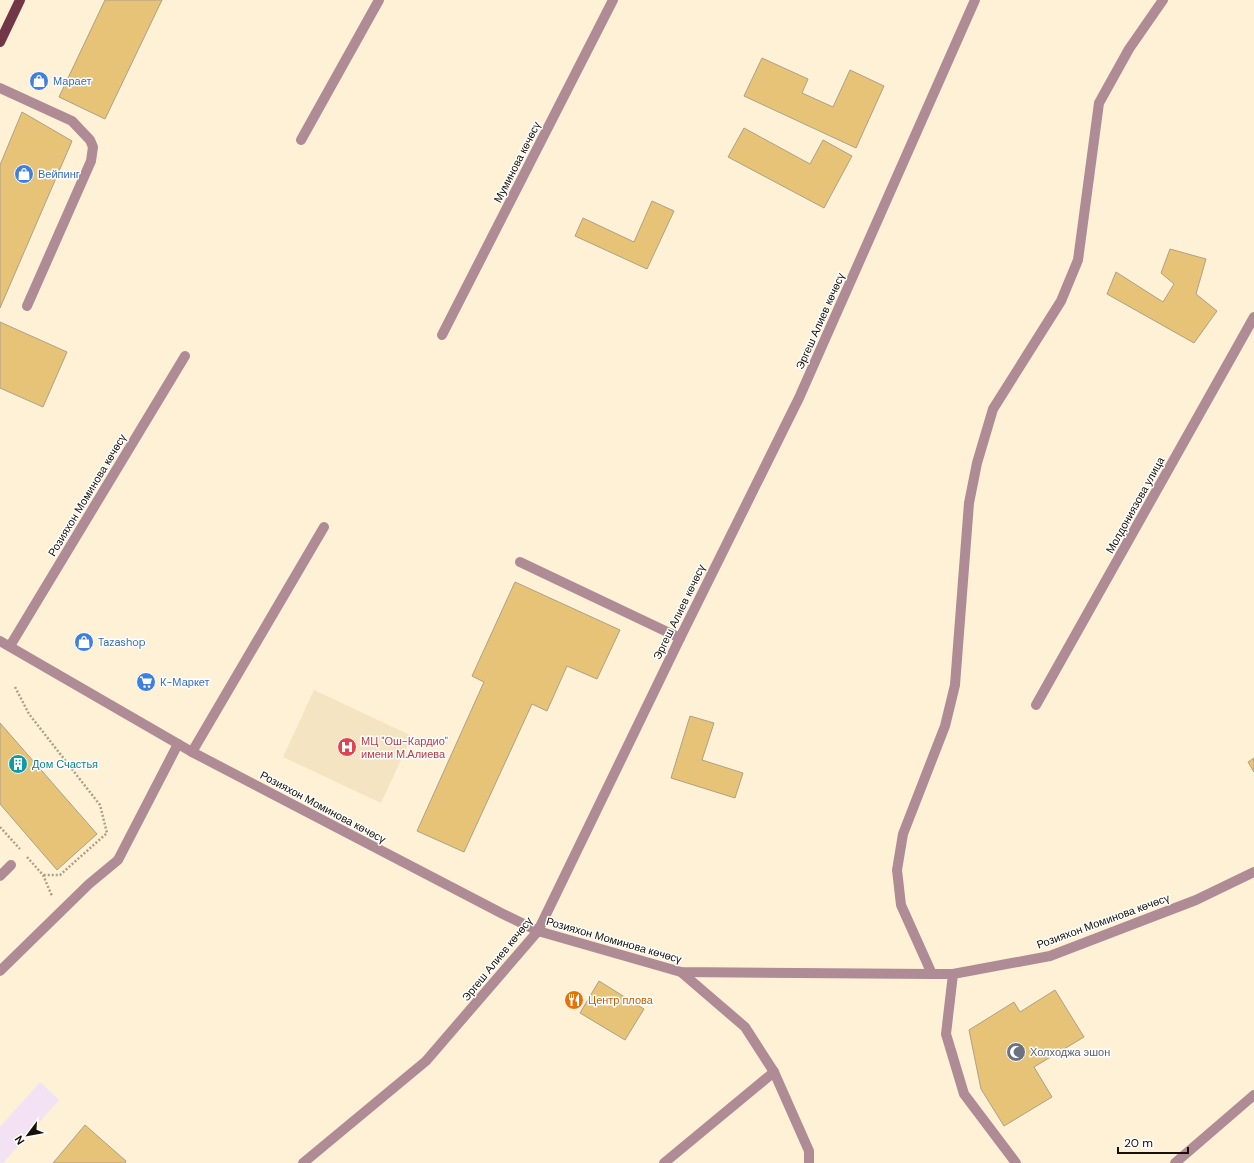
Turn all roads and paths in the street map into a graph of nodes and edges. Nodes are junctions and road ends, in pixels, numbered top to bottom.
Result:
1 (20, 0) edge
2 (379, 0) edge
3 (613, 0) edge
4 (975, 0) edge
5 (1163, 0) edge
6 (0, 42) edge
7 (0, 88) edge
8 (301, 140) dead end
9 (28, 306) dead end
10 (1254, 317) edge
11 (442, 335) dead end
12 (184, 356) dead end
13 (324, 527) dead end
14 (520, 562) dead end
15 (680, 638) junction
16 (0, 642) edge
17 (10, 646) junction
18 (15, 687) dead end
19 (1036, 705) dead end
20 (178, 744) junction
21 (192, 752) junction
22 (11, 865) dead end
23 (1254, 872) edge
24 (0, 876) edge
25 (60, 912) junction
26 (538, 931) junction
27 (0, 971) edge
28 (682, 972) junction
29 (932, 974) junction
30 (953, 974) junction
31 (774, 1072) junction
32 (1254, 1095) edge
33 (303, 1163) edge
34 (664, 1163) edge
35 (809, 1163) edge
36 (1016, 1163) edge
37 (1175, 1163) edge

1 - 6 main road
2 - 8 street
3 - 11 street, Муминова көчөсү
4 - 15 street, Эргеш Алиев көчөсү
5 - 29 street
7 - 9 street
10 - 19 street, Молдониязова улица
12 - 17 street, Розияхон Моминова көчөсү
13 - 21 street
14 - 15 street
15 - 26 street, Эргеш Алиев көчөсү
16 - 17 street, Розияхон Моминова көчөсү
17 - 20 street, Розияхон Моминова көчөсү
18 - 25 path
20 - 21 street, Розияхон Моминова көчөсү
20 - 25 street
21 - 26 street, Розияхон Моминова көчөсү
22 - 24 street
23 - 30 street, Розияхон Моминова көчөсү
25 - 27 street
26 - 28 street, Розияхон Моминова көчөсү
26 - 33 street, Эргеш Алиев көчөсү
28 - 29 street, Розияхон Моминова көчөсү
28 - 31 street
29 - 30 street, Розияхон Моминова көчөсү
30 - 36 street
31 - 34 street
31 - 35 street
32 - 37 street

